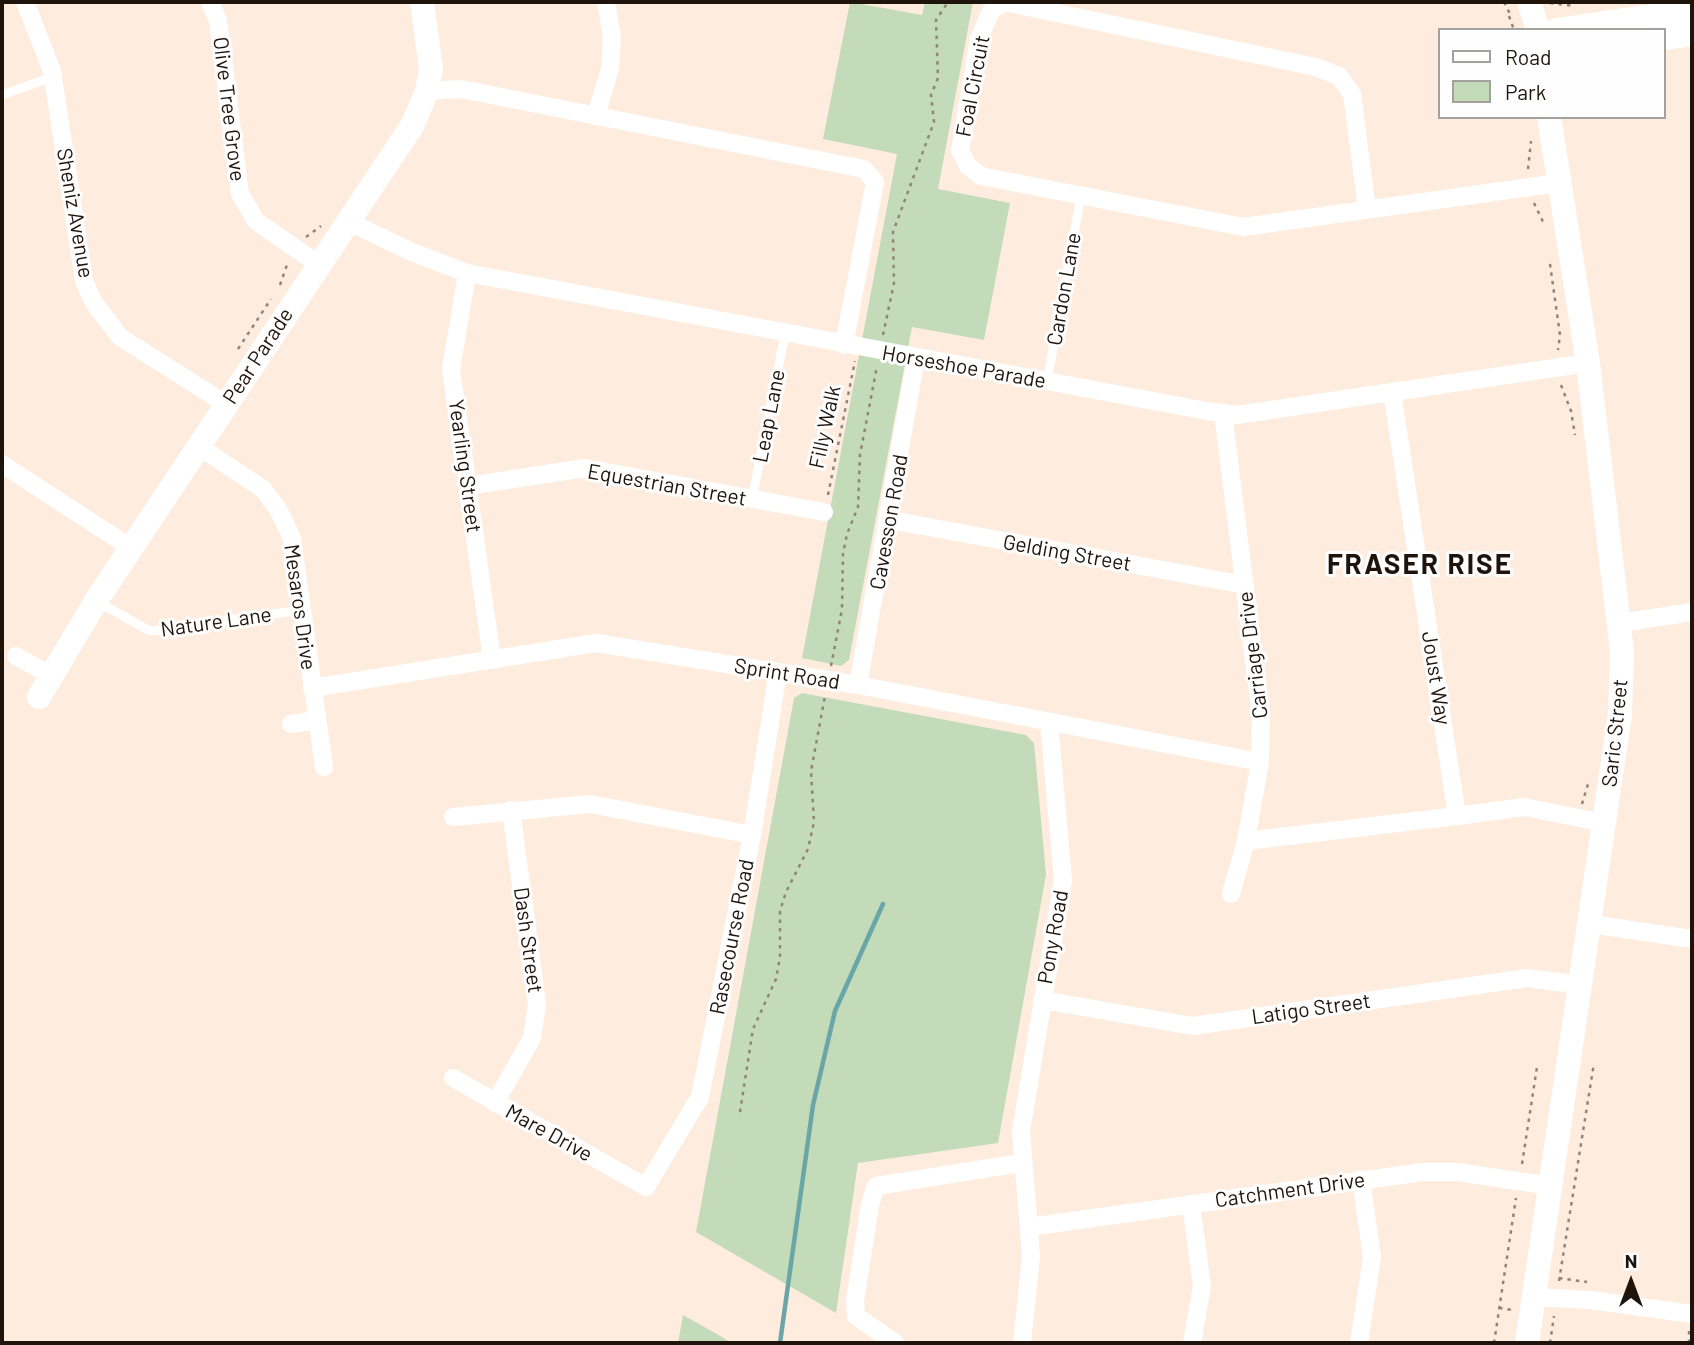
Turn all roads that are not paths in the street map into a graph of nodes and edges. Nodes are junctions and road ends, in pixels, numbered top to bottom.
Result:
1 (25, 2) edge
2 (210, 2) edge
3 (422, 2) edge
4 (606, 2) edge
5 (1692, 10) edge
6 (1666, 29) edge
7 (1666, 30) edge
8 (1692, 34) edge
9 (52, 77) junction
10 (427, 91) junction
11 (2, 95) edge
12 (596, 116) junction
13 (1543, 123) edge
14 (1559, 183) junction
15 (1081, 195) junction
16 (1367, 209) junction
17 (351, 223) junction
18 (318, 264) junction
19 (467, 273) junction
20 (785, 334) junction
21 (851, 346) junction
22 (916, 358) junction
23 (1588, 363) junction
24 (1047, 382) junction
25 (1392, 392) junction
26 (226, 404) junction
27 (1223, 413) junction
28 (198, 446) junction
29 (2, 464) edge
30 (468, 485) junction
31 (752, 499) junction
32 (824, 512) road end
33 (890, 520) junction
34 (131, 548) junction
35 (1245, 586) junction
36 (96, 601) junction
37 (300, 610) junction
38 (1692, 612) edge
39 (1620, 622) junction
40 (16, 656) dead end
41 (492, 659) junction
42 (778, 673) junction
43 (858, 685) junction
44 (46, 687) joint
45 (312, 688) junction
46 (317, 720) junction
47 (1049, 722) junction
48 (291, 724) dead end
49 (1260, 762) junction
50 (324, 767) dead end
51 (511, 810) junction
52 (453, 817) dead end
53 (1457, 817) junction
54 (1604, 823) junction
55 (752, 835) junction
56 (1247, 841) junction
57 (1231, 894) dead end
58 (1590, 924) junction
59 (1692, 939) edge
60 (1581, 985) junction
61 (1042, 1000) junction
62 (453, 1078) dead end
63 (495, 1103) junction
64 (1021, 1157) junction
65 (1361, 1179) junction
66 (1551, 1186) junction
67 (646, 1187) joint
68 (1191, 1204) junction
69 (1029, 1227) junction
70 (1546, 1293) junction
71 (1692, 1314) edge
72 (895, 1343) edge
73 (1022, 1343) edge
74 (1192, 1343) edge
75 (1359, 1343) edge
76 (1527, 1343) edge

1 - 9 street, Sheniz Avenue
2 - 18 street, Olive Tree Grove
3 - 10 street, Pear Parade
4 - 12 street
5 - 6 street
7 - 8 street
9 - 11 lane
9 - 26 street, Sheniz Avenue
10 - 12 street
10 - 17 street, Pear Parade
12 - 21 street
13 - 14 street, Saric Street
14 - 16 street, Foal Circuit
14 - 23 street, Saric Street
15 - 16 street, Foal Circuit
15 - 16 street, Foal Circuit
15 - 24 lane, Cardon Lane
17 - 18 street, Pear Parade
17 - 19 street, Horseshoe Parade
18 - 26 street, Pear Parade
19 - 20 street, Horseshoe Parade
19 - 30 street, Yearling Street
20 - 21 street, Horseshoe Parade
20 - 31 lane, Leap Lane
21 - 22 street, Horseshoe Parade
22 - 24 street, Horseshoe Parade
22 - 33 street, Cavesson Road
23 - 25 street, Horseshoe Parade
23 - 39 street, Saric Street
24 - 27 street, Horseshoe Parade
25 - 27 street, Horseshoe Parade
25 - 53 street, Joust Way
26 - 28 street, Pear Parade
27 - 35 street, Carriage Drive
28 - 34 street, Pear Parade
28 - 37 street, Mesaros Drive
29 - 34 street
30 - 31 street, Equestrian Street
30 - 41 street, Yearling Street
31 - 32 street, Equestrian Street
33 - 35 street, Gelding Street
33 - 43 street, Cavesson Road
34 - 36 street, Pear Parade
35 - 49 street, Carriage Drive
36 - 37 lane, Nature Lane
36 - 44 street, Pear Parade
37 - 45 street, Mesaros Drive
38 - 39 street
39 - 54 street, Saric Street
40 - 44 street
41 - 42 street, Sprint Road
41 - 45 street, Sprint Road
42 - 43 street, Sprint Road
42 - 55 street, Rasecourse Road
43 - 47 street, Sprint Road
45 - 46 street, Mesaros Drive
46 - 48 street
46 - 50 street, Mesaros Drive
47 - 49 street, Sprint Road
47 - 61 street, Pony Road
49 - 56 street, Carriage Drive
51 - 52 street
51 - 55 street
51 - 63 street, Dash Street
53 - 54 street
53 - 56 street
54 - 58 street, Saric Street
55 - 67 street, Rasecourse Road
56 - 57 street, Carriage Drive
58 - 59 street
58 - 60 street, Saric Street
60 - 61 street, Latigo Street
60 - 66 street, Saric Street
61 - 64 street, Pony Road
62 - 63 street, Mare Drive
63 - 67 street, Mare Drive
64 - 69 street, Pony Road
64 - 72 street
65 - 66 street, Catchment Drive
65 - 68 street, Catchment Drive
65 - 75 street
66 - 70 street, Saric Street
68 - 69 street, Catchment Drive
68 - 74 street
69 - 73 street, Pony Road
70 - 71 street
70 - 76 street, Saric Street

